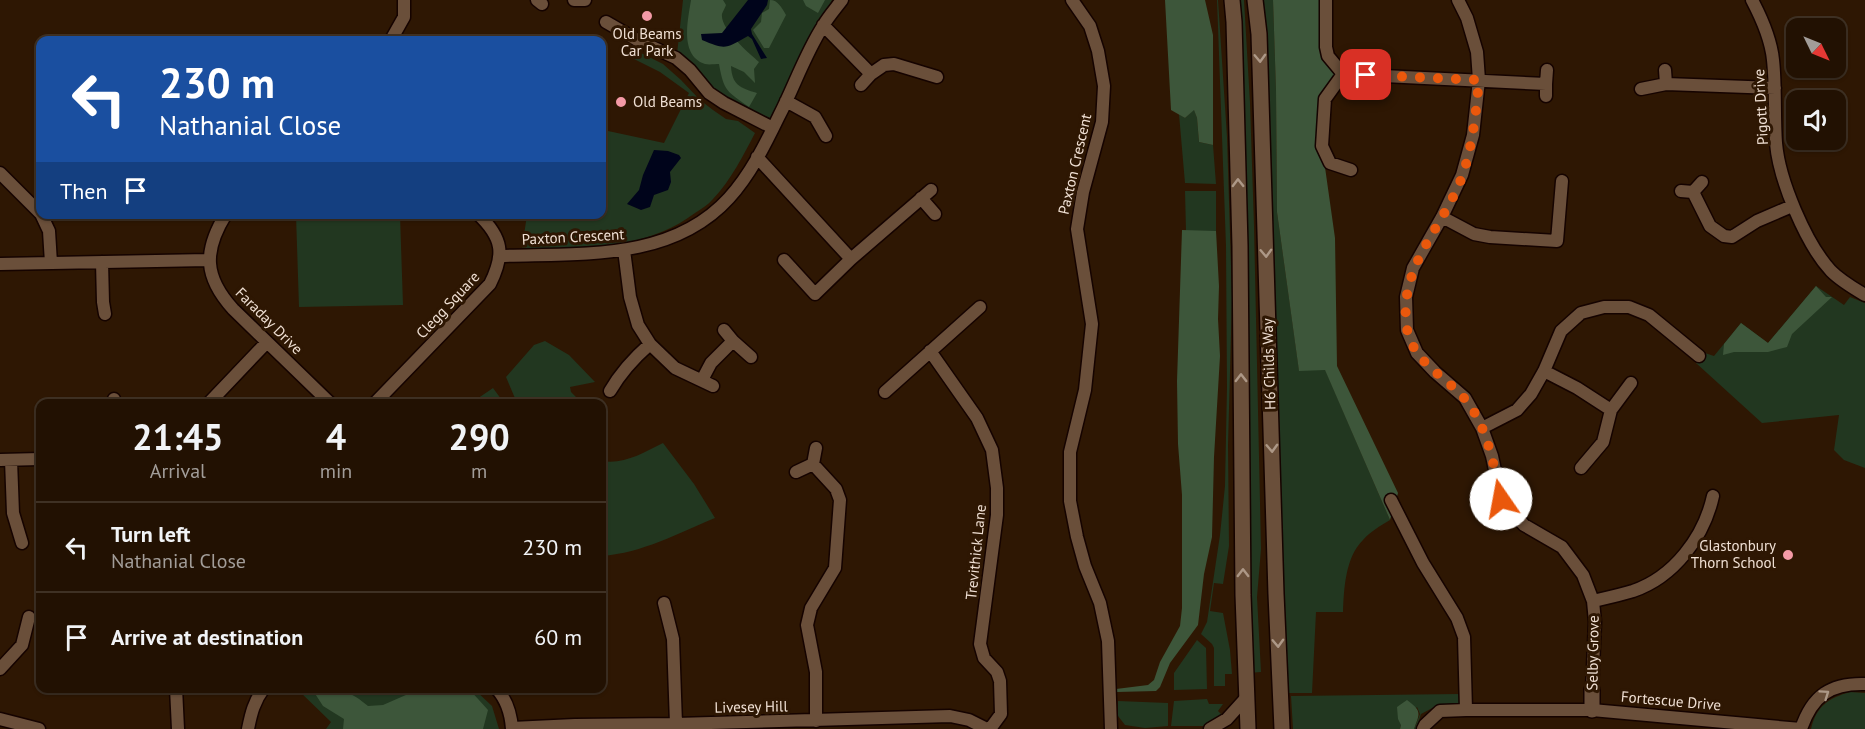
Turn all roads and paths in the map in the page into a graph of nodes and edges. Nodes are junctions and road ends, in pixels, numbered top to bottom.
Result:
1 (404, 0) edge
2 (574, 0) edge
3 (585, 0) edge
4 (842, 0) edge
5 (1072, 0) edge
6 (1232, 0) edge
7 (1255, 0) edge
8 (1326, 0) edge
9 (1458, 0) edge
10 (1752, 0) edge
11 (606, 22) dead end
12 (823, 26) junction
13 (393, 36) edge
14 (1547, 70) dead end
15 (1665, 70) dead end
16 (871, 74) junction
17 (1343, 74) junction
18 (937, 77) dead end
19 (1479, 80) junction
20 (1666, 84) junction
21 (861, 85) dead end
22 (1774, 88) junction
23 (1641, 89) dead end
24 (786, 100) junction
25 (773, 128) junction
26 (825, 135) dead end
27 (757, 157) junction
28 (1351, 170) dead end
29 (0, 173) edge
30 (1562, 181) dead end
31 (1702, 182) dead end
32 (1792, 206) junction
33 (36, 209) edge
34 (935, 214) dead end
35 (1442, 216) junction
36 (43, 219) edge
37 (224, 219) edge
38 (483, 219) edge
39 (624, 250) junction
40 (500, 256) junction
41 (851, 259) junction
42 (208, 260) junction
43 (784, 260) dead end
44 (102, 262) junction
45 (51, 263) junction
46 (0, 264) edge
47 (1865, 295) edge
48 (980, 307) dead end
49 (105, 314) dead end
50 (723, 330) dead end
51 (733, 341) junction
52 (267, 342) junction
53 (650, 344) junction
54 (930, 351) junction
55 (1699, 356) dead end
56 (751, 357) dead end
57 (1544, 371) junction
58 (1631, 383) dead end
59 (610, 391) dead end
60 (885, 392) dead end
61 (213, 399) edge
62 (326, 399) edge
63 (379, 399) edge
64 (1611, 410) junction
65 (1482, 428) junction
66 (816, 448) dead end
67 (36, 459) edge
68 (5, 460) edge
69 (813, 464) junction
70 (1581, 468) dead end
71 (796, 472) dead end
72 (1713, 496) dead end
73 (1391, 500) dead end
74 (22, 543) dead end
75 (1593, 601) junction
76 (664, 603) dead end
77 (29, 617) dead end
78 (0, 669) edge
79 (1865, 684) edge
80 (1592, 690) joint
81 (176, 693) edge
82 (260, 693) edge
83 (500, 693) edge
84 (1246, 698) junction
85 (1466, 710) junction
86 (1592, 710) junction
87 (816, 721) junction
88 (1, 722) edge
89 (1281, 722) edge
90 (676, 724) junction
91 (775, 725) edge
92 (1247, 725) edge
93 (597, 727) edge
94 (986, 728) edge
95 (39, 729) edge
96 (178, 729) edge
97 (248, 729) edge
98 (512, 729) edge
99 (1111, 729) edge
100 (1210, 729) edge
101 (1423, 729) edge
102 (1801, 729) edge

1 - 13 street
2 - 3 street
4 - 12 street, Paxton Crescent
5 - 99 street, Paxton Crescent
84 -> 6 street, H6 Childs Way
7 -> 89 street, H6 Childs Way
8 - 17 street
9 - 19 street, Selby Grove
10 - 22 street, Pigott Drive
11 - 25 street
12 - 16 street
12 - 24 street, Paxton Crescent
14 - 19 street
15 - 20 street
16 - 18 street
16 - 21 street
17 - 19 street
17 - 28 street
19 - 35 street, Selby Grove
20 - 22 street
20 - 23 street
22 - 32 street, Pigott Drive
24 - 25 street, Paxton Crescent
24 - 26 street
25 - 27 street, Paxton Crescent
27 - 39 street, Paxton Crescent
27 - 41 street
29 - 33 street
30 - 35 street
31 - 32 street
32 - 47 street, Pigott Drive
34 - 41 street
35 - 65 street, Selby Grove
36 - 45 street
37 - 42 street
38 - 40 street
39 - 40 street, Paxton Crescent
39 - 53 street
40 - 63 street, Clegg Square
41 - 43 street
42 - 44 street
42 - 52 street, Faraday Drive
44 - 45 street
44 - 49 street
45 - 46 street
48 - 54 street
50 - 51 street
51 - 53 street
51 - 56 street
52 - 61 street
52 - 62 street, Faraday Drive
53 - 59 street
54 - 60 street
54 - 94 street, Trevithick Lane
55 - 57 street
57 - 64 street
57 - 65 street
58 - 64 street
64 - 70 street
65 - 75 street, Selby Grove
66 - 69 street
67 - 68 street
68 - 74 street
69 - 71 street
69 - 87 street
72 - 75 street
73 - 85 street
75 - 80 street, Selby Grove
76 - 90 street
77 - 78 street
102 -> 79 street, Fortescue Drive
80 - 86 street, Selby Grove
81 - 96 street
82 - 97 street
83 - 98 street
84 - 92 street, H6 Childs Way
84 - 100 street
85 - 86 street, Fortescue Drive
85 - 101 street, Fortescue Drive
86 - 102 street, Fortescue Drive
87 - 91 street, Livesey Hill
87 - 94 street, Livesey Hill
88 - 95 street
90 - 91 street, Livesey Hill
90 - 93 street, Livesey Hill
93 - 98 street, Livesey Hill

